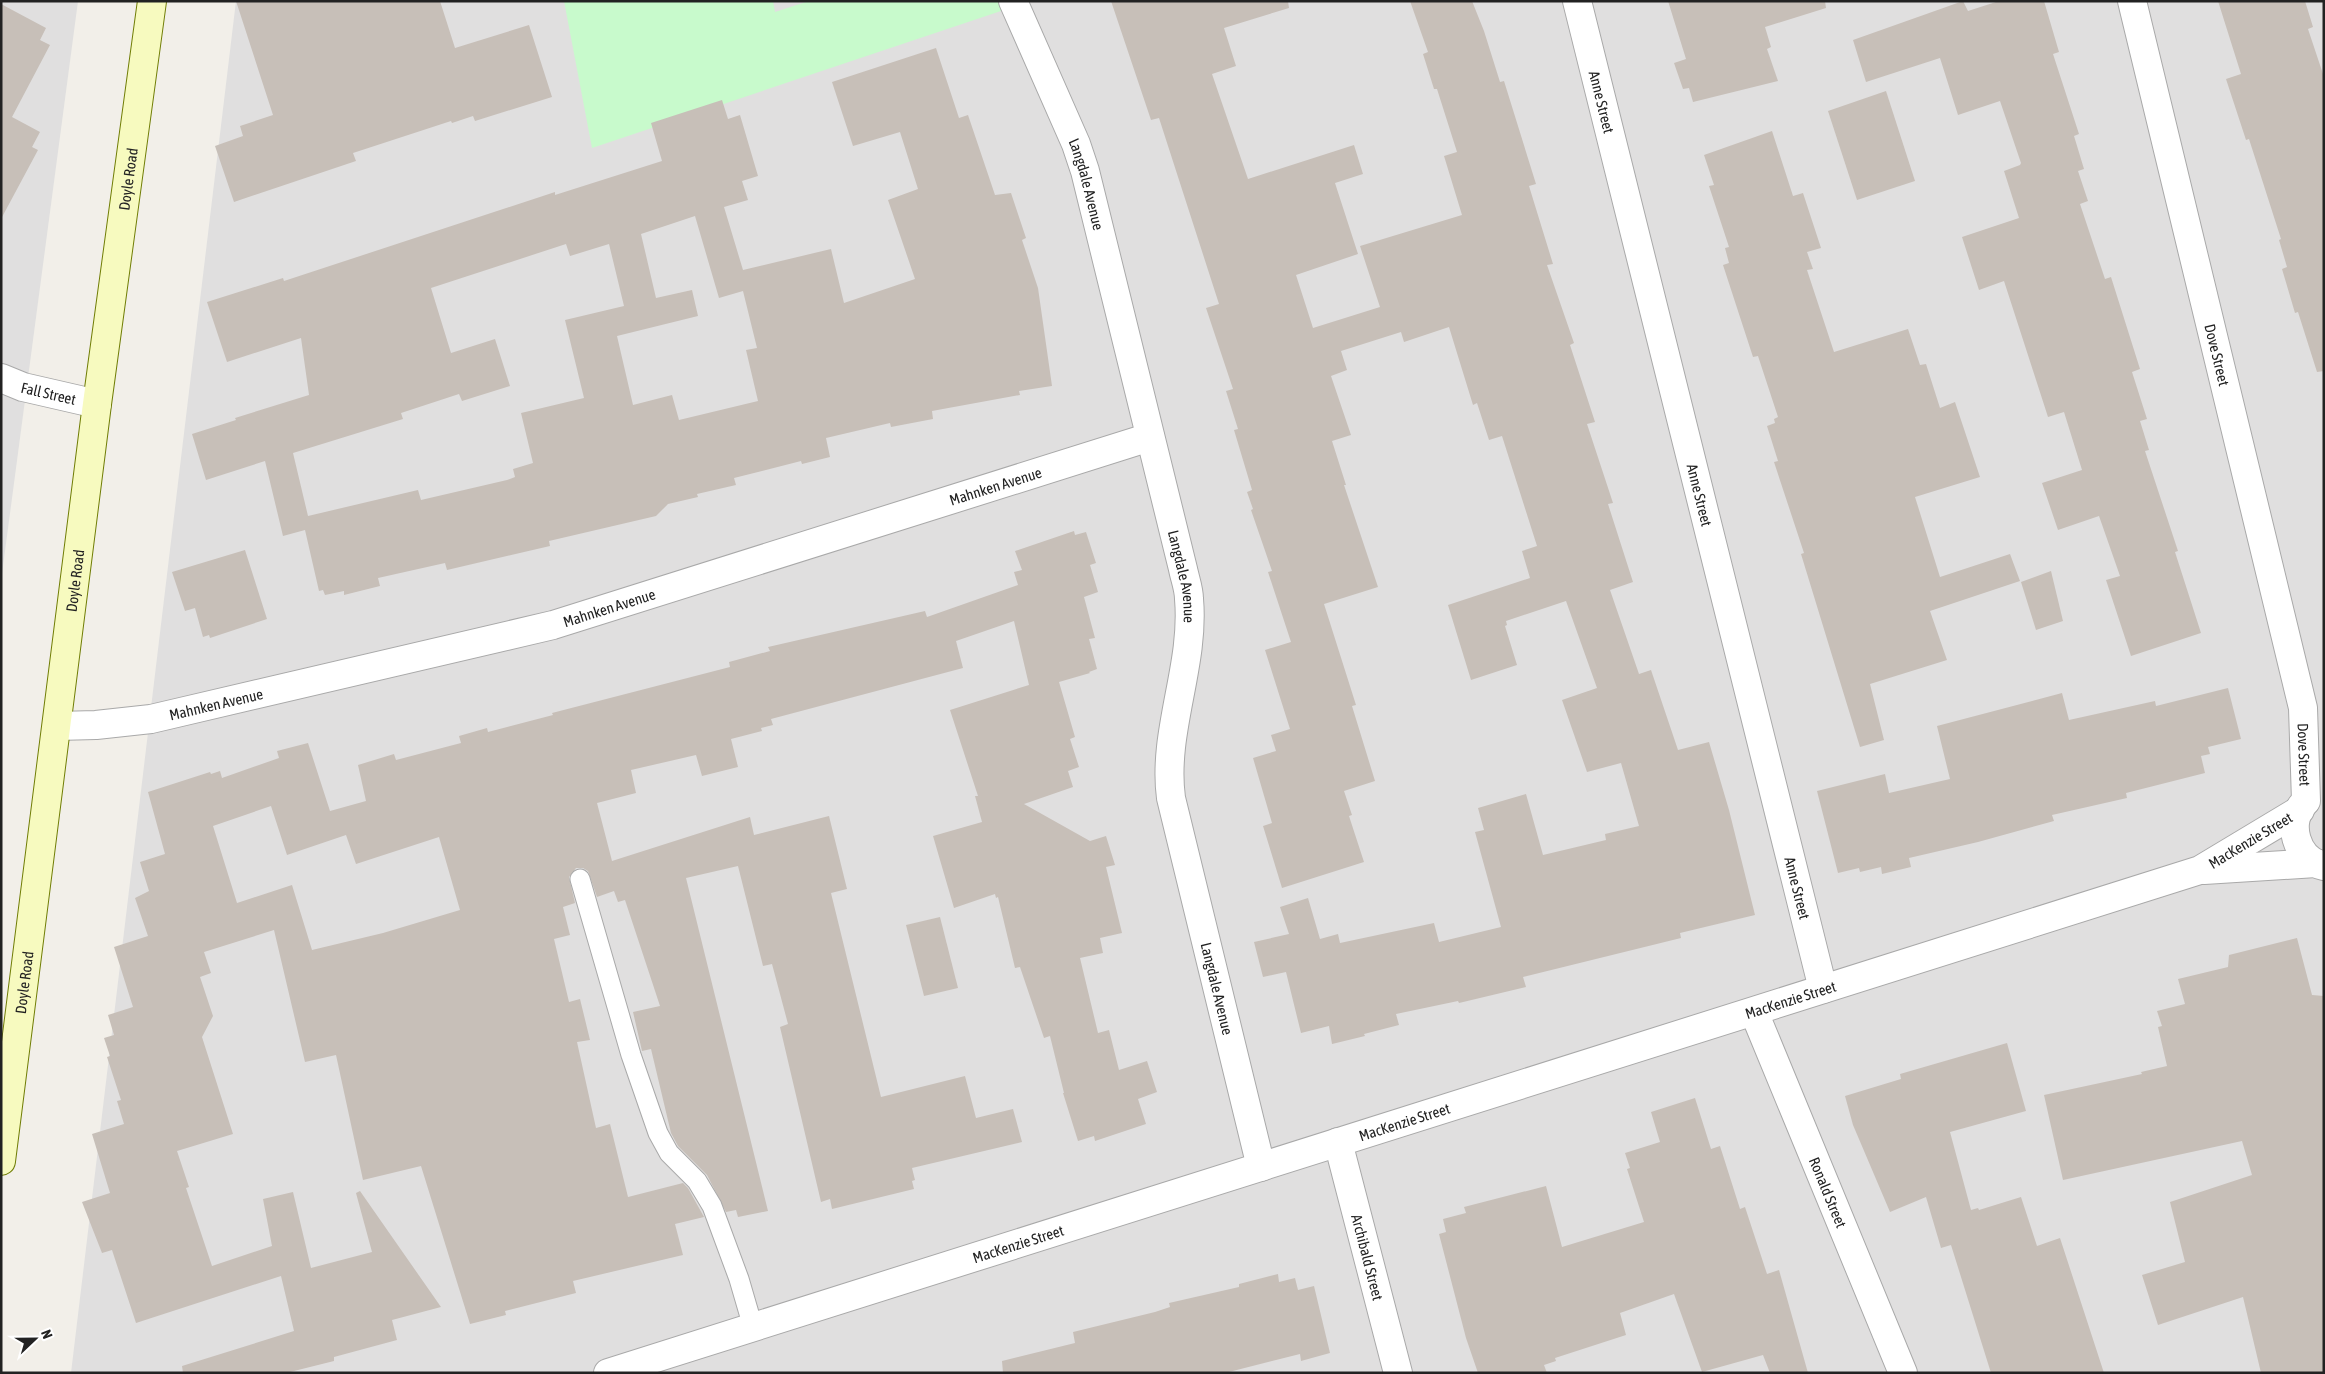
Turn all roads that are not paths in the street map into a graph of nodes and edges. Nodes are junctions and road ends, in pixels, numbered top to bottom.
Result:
1 (152, 1) edge
2 (1013, 1) edge
3 (1577, 1) edge
4 (2132, 1) edge
5 (1, 378) edge
6 (97, 404) junction
7 (1150, 438) junction
8 (2303, 708) junction
9 (57, 726) junction
10 (2324, 747) edge
11 (2310, 801) edge
12 (2322, 865) edge
13 (2200, 870) junction
14 (580, 879) dead end
15 (1822, 989) junction
16 (1754, 1012) junction
17 (8, 1047) edge
18 (1338, 1142) junction
19 (1, 1161) edge
20 (1261, 1167) junction
21 (753, 1327) junction
22 (608, 1373) edge
23 (1398, 1373) edge
24 (1903, 1373) edge

1 - 6 street, Doyle Road
2 - 7 street, Langdale Avenue
3 - 15 street, Anne Street
4 - 8 street, Dove Street
5 - 6 street, Fall Street
6 - 9 street, Doyle Road
7 - 9 street, Mahnken Avenue
7 - 20 street, Langdale Avenue
8 - 10 street, Dove Street
8 - 11 street, Dove Street
9 - 17 street, Doyle Road
11 - 12 street, Dove Street
11 - 13 street, MacKenzie Street
12 - 13 street, MacKenzie Street
13 - 15 street, MacKenzie Street
14 - 21 lane
15 - 16 street, MacKenzie Street
16 - 18 street, MacKenzie Street
16 - 24 street, Ronald Street
17 - 19 street, Doyle Road
18 - 20 street, MacKenzie Street
18 - 23 street, Archibald Street
20 - 21 street, MacKenzie Street
21 - 22 street, MacKenzie Street

